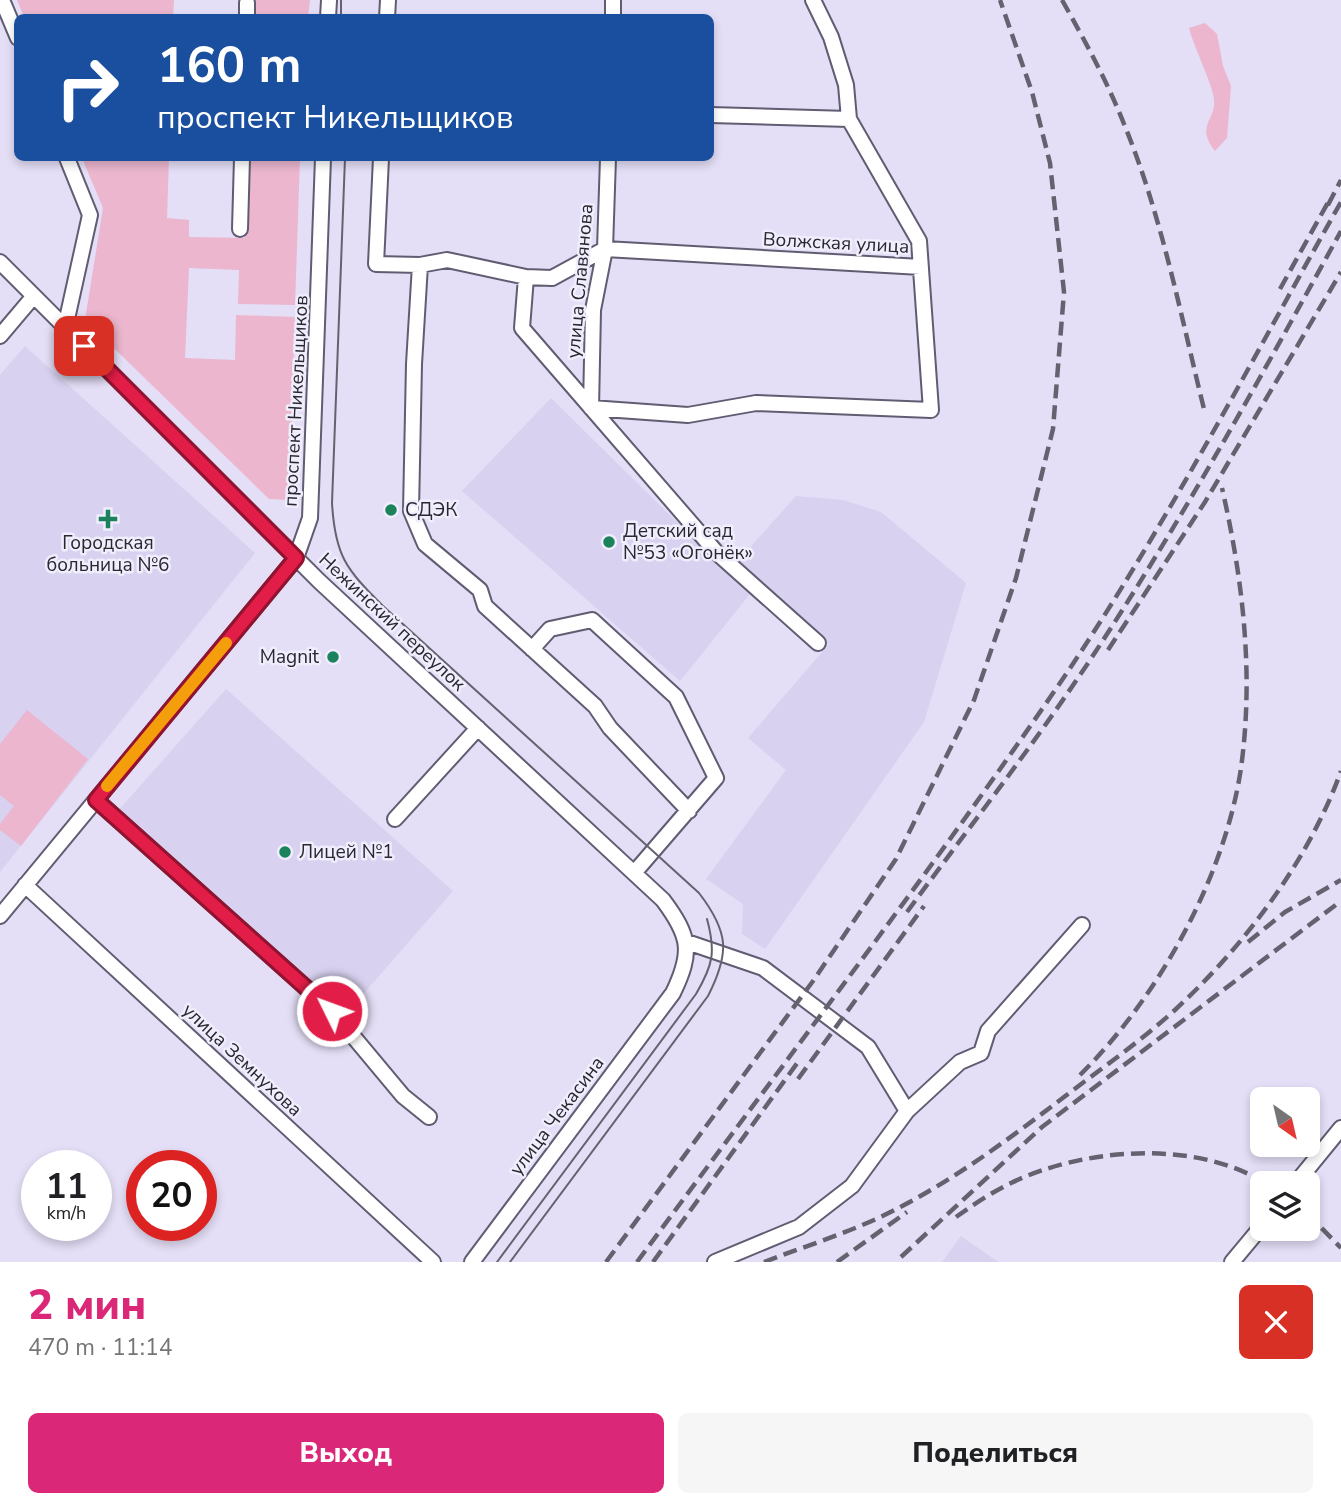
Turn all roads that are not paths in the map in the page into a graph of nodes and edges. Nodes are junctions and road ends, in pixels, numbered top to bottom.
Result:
1 (2, 0) edge
2 (813, 0) edge
3 (14, 28) edge
4 (714, 115) edge
5 (849, 119) junction
6 (68, 161) edge
7 (242, 161) edge
8 (323, 161) edge
9 (381, 161) edge
10 (608, 161) edge
11 (240, 229) dead end
12 (605, 249) junction
13 (421, 265) junction
14 (1, 266) edge
15 (921, 267) junction
16 (526, 277) junction
17 (33, 296) junction
18 (65, 328) junction
19 (0, 336) edge
20 (591, 408) junction
21 (296, 558) junction
22 (818, 643) dead end
23 (532, 649) junction
24 (478, 728) junction
25 (96, 800) junction
26 (689, 811) junction
27 (395, 819) dead end
28 (634, 873) junction
29 (25, 886) junction
30 (0, 916) edge
31 (1082, 925) dead end
32 (687, 942) junction
33 (907, 1111) junction
34 (429, 1117) dead end
35 (1341, 1128) edge
36 (1306, 1171) edge
37 (1250, 1240) edge
38 (433, 1262) edge
39 (472, 1262) edge
40 (715, 1262) edge
41 (1232, 1262) edge

1 - 3 street
2 - 5 street
4 - 5 street
5 - 15 street
6 - 18 street
7 - 11 street
8 - 21 street, проспект Никельщиков
9 - 13 street
10 - 12 street, улица Славянова
12 - 15 street, Волжская улица
12 - 16 street
12 - 20 street, улица Славянова
13 - 16 street
13 - 23 street
14 - 17 street, Нежинский переулок
15 - 20 street, Волжская улица
16 - 20 street
17 - 18 street, Нежинский переулок
17 - 19 street
18 - 21 street, Нежинский переулок
20 - 22 street
21 - 24 street, Нежинский переулок
21 - 25 street, проспект Никельщиков
23 - 26 street
23 - 26 street
24 - 27 street
24 - 28 street, Нежинский переулок
25 - 29 street, проспект Никельщиков
25 - 34 street
26 - 28 street
28 - 32 street, Нежинский переулок
29 - 30 street, проспект Никельщиков
29 - 38 street, улица Земнухова
31 - 33 street
32 - 33 street
32 - 39 street, улица Чекасина
33 - 40 street
35 - 36 street
37 - 41 street

